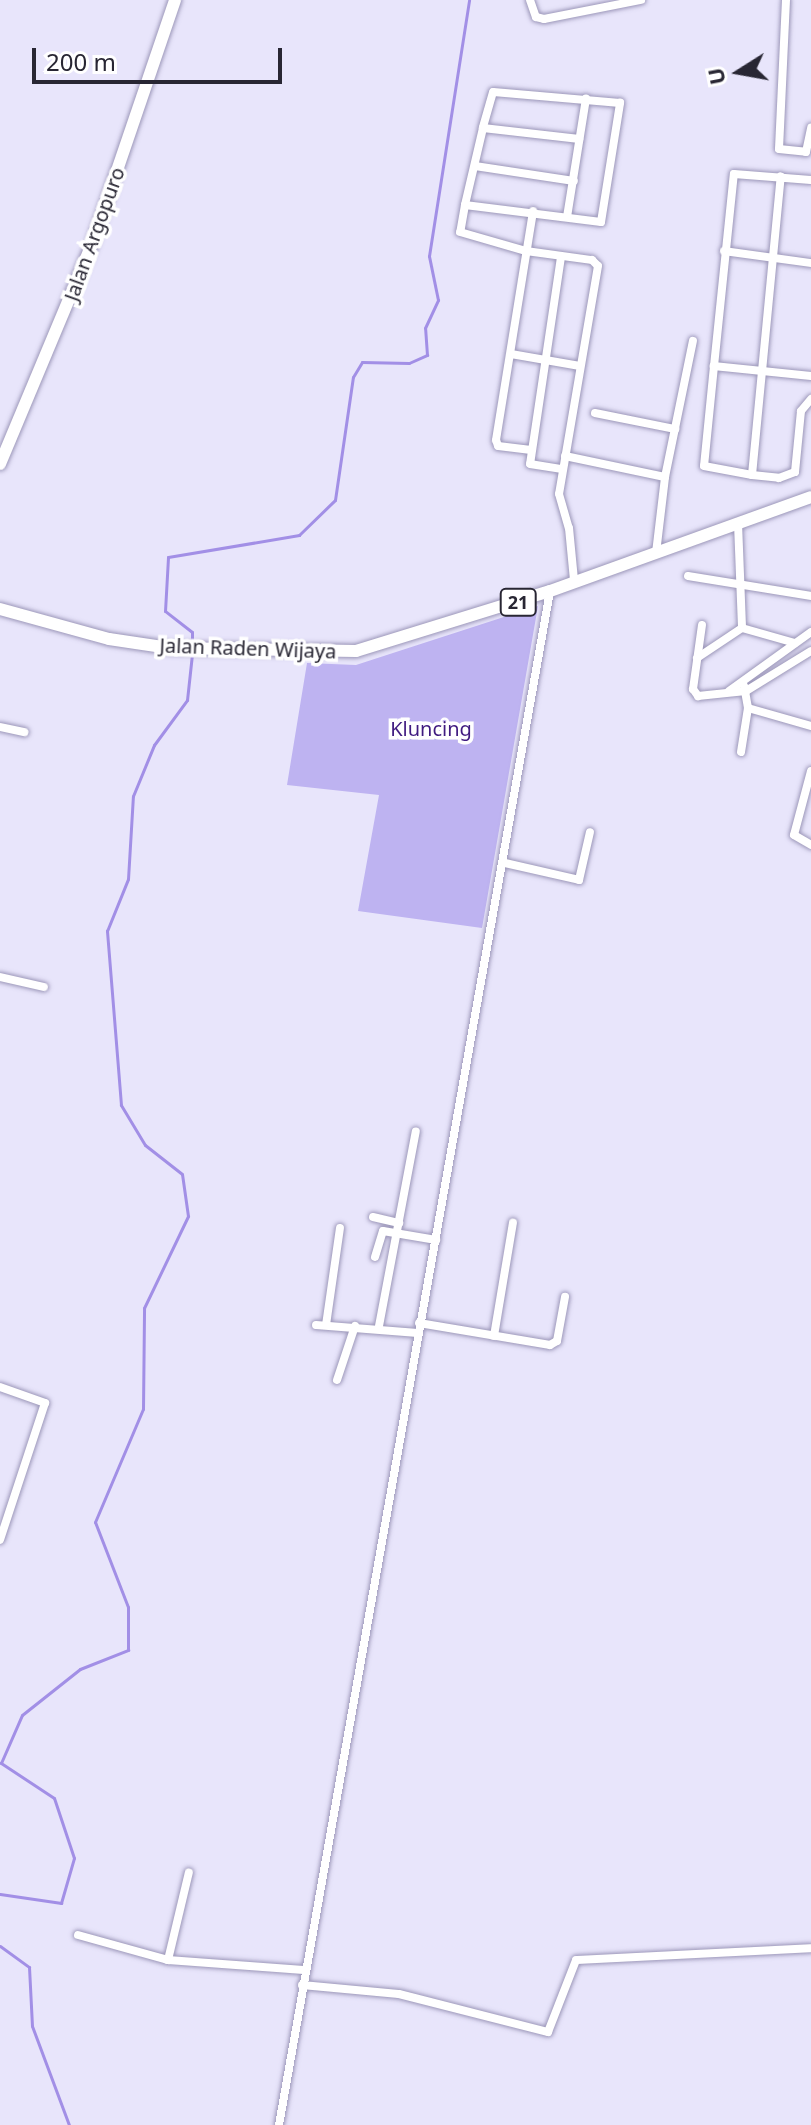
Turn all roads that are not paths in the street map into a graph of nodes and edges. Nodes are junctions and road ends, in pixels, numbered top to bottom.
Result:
1 (175, 0) edge
2 (530, 0) edge
3 (786, 0) edge
4 (637, 1) edge
5 (586, 99) junction
6 (483, 128) junction
7 (811, 128) edge
8 (579, 139) junction
9 (475, 166) junction
10 (781, 176) junction
11 (811, 180) edge
12 (574, 181) junction
13 (465, 205) junction
14 (533, 211) junction
15 (567, 217) junction
16 (526, 251) junction
17 (724, 251) junction
18 (561, 257) junction
19 (772, 257) junction
20 (811, 263) edge
21 (693, 341) dead end
22 (511, 354) junction
23 (546, 359) junction
24 (580, 366) junction
25 (714, 366) junction
26 (762, 371) junction
27 (811, 375) edge
28 (811, 399) edge
29 (595, 413) dead end
30 (675, 429) junction
31 (531, 450) junction
32 (565, 456) junction
33 (0, 464) edge
34 (561, 469) junction
35 (752, 475) junction
36 (665, 477) junction
37 (811, 497) edge
38 (738, 523) junction
39 (656, 553) junction
40 (688, 576) dead end
41 (574, 580) junction
42 (741, 585) junction
43 (550, 591) junction
44 (811, 596) edge
45 (0, 609) edge
46 (702, 625) dead end
47 (742, 628) junction
48 (811, 632) edge
49 (795, 643) junction
50 (811, 651) edge
51 (697, 658) junction
52 (740, 680) junction
53 (728, 691) junction
54 (746, 691) junction
55 (748, 708) junction
56 (811, 726) edge
57 (0, 727) edge
58 (24, 732) dead end
59 (741, 752) dead end
60 (811, 771) edge
61 (590, 832) dead end
62 (811, 845) edge
63 (505, 863) junction
64 (0, 977) edge
65 (44, 987) dead end
66 (416, 1131) dead end
67 (373, 1217) dead end
68 (399, 1223) junction
69 (513, 1223) dead end
70 (340, 1228) dead end
71 (398, 1233) junction
72 (436, 1240) junction
73 (375, 1257) dead end
74 (565, 1297) dead end
75 (355, 1326) junction
76 (379, 1326) junction
77 (418, 1328) junction
78 (494, 1336) junction
79 (337, 1380) dead end
80 (0, 1387) edge
81 (0, 1540) edge
82 (189, 1872) dead end
83 (78, 1935) dead end
84 (811, 1948) edge
85 (168, 1960) junction
86 (304, 1970) junction
87 (302, 1985) junction
88 (279, 2125) edge

1 - 33 highway, Jalan Argopuro
2 - 4 street
3 - 7 street
5 - 6 street
5 - 8 street
5 - 15 street
6 - 8 street
6 - 9 street
8 - 12 street
9 - 12 street
9 - 13 street
10 - 11 street
10 - 17 street
10 - 19 street
12 - 15 street
13 - 14 street
13 - 16 street
14 - 15 street
14 - 16 street
16 - 18 street
16 - 22 street
17 - 19 street
17 - 25 street
18 - 23 street
18 - 24 street
19 - 20 street
19 - 26 street
21 - 30 street
22 - 23 street
22 - 31 street
23 - 24 street
23 - 31 street
24 - 32 street
25 - 26 street
25 - 35 street
26 - 27 street
26 - 35 street
28 - 35 street
29 - 30 street
30 - 36 street
31 - 34 street
32 - 34 street
32 - 36 street
34 - 41 street
36 - 39 street
37 - 38 highway, Jalan Raden Wijaya / 21
38 - 39 highway, Jalan Raden Wijaya / 21
38 - 42 street
39 - 41 highway, Jalan Raden Wijaya / 21
40 - 42 street
41 - 43 highway, Jalan Raden Wijaya / 21
42 - 44 street
42 - 47 street
43 - 45 highway, Jalan Raden Wijaya / 21
43 - 63 street
46 - 51 street
47 - 49 street
47 - 51 street
48 - 49 street
49 - 52 street
50 - 54 street
51 - 53 street
52 - 53 street
52 - 54 street
53 - 54 street
54 - 55 street
55 - 56 street
55 - 59 street
57 - 58 street
60 - 62 street
61 - 63 street
63 - 72 street
64 - 65 street
66 - 68 street
67 - 68 street
68 - 71 street
69 - 78 street
70 - 75 street
71 - 72 street
71 - 73 street
71 - 76 street
72 - 77 street
74 - 78 street
75 - 76 street
75 - 79 street
76 - 77 street
77 - 78 street
77 - 86 street
80 - 81 street
82 - 85 street
83 - 85 street
84 - 87 street
85 - 86 street
86 - 87 street
87 - 88 street

